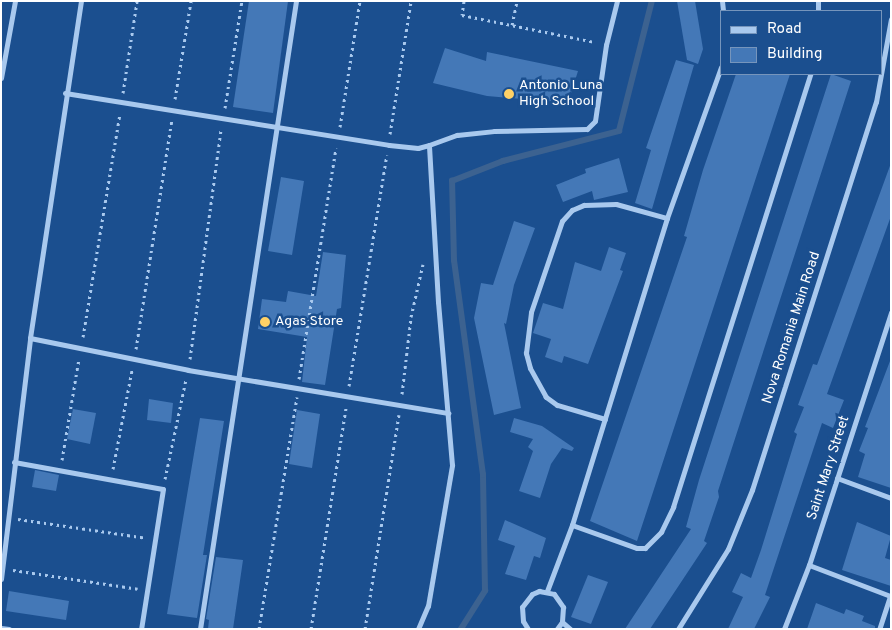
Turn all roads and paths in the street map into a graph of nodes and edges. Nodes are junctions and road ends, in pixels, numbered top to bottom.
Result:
1 (15, 1) edge
2 (80, 1) edge
3 (137, 1) edge
4 (191, 1) edge
5 (242, 1) edge
6 (296, 1) edge
7 (360, 1) edge
8 (412, 1) edge
9 (464, 1) edge
10 (517, 1) edge
11 (618, 1) edge
12 (891, 19) edge
13 (512, 25) junction
14 (606, 45) junction
15 (882, 69) edge
16 (720, 70) edge
17 (810, 75) edge
18 (881, 75) edge
19 (1, 78) edge
20 (66, 93) junction
21 (122, 102) junction
22 (174, 109) junction
23 (223, 119) junction
24 (276, 128) junction
25 (338, 136) junction
26 (389, 145) junction
27 (429, 145) junction
28 (667, 218) junction
29 (425, 254) dead end
30 (891, 312) edge
31 (30, 338) junction
32 (81, 350) junction
33 (134, 359) junction
34 (188, 370) junction
35 (240, 379) junction
36 (298, 389) junction
37 (347, 397) junction
38 (401, 404) junction
39 (448, 413) junction
40 (604, 420) junction
41 (14, 462) junction
42 (60, 471) junction
43 (837, 478) junction
44 (111, 480) junction
45 (163, 489) junction
46 (891, 498) edge
47 (8, 518) junction
48 (572, 525) junction
49 (155, 539) junction
50 (809, 565) junction
51 (2, 569) edge
52 (1, 579) edge
53 (147, 591) junction
54 (547, 591) junction
55 (562, 622) junction
56 (1, 628) edge
57 (9, 629) edge
58 (140, 629) edge
59 (200, 629) edge
60 (259, 629) edge
61 (311, 629) edge
62 (365, 629) edge
63 (418, 629) edge
64 (528, 629) edge
65 (557, 629) edge
66 (570, 629) edge
67 (678, 629) edge
68 (784, 629) edge
69 (879, 629) edge

1 - 19 street
2 - 20 street
3 - 21 path
4 - 22 path
5 - 23 path
6 - 24 street
7 - 25 path
8 - 26 path
9 - 13 path
10 - 13 path
11 - 14 street
12 - 15 street, Nova Romania Main Road
13 - 14 path
14 - 27 street
16 - 28 street
17 - 48 street
18 - 67 street, Nova Romania Main Road
20 - 21 street
20 - 31 street
21 - 22 street
21 - 32 path
22 - 23 street
22 - 33 path
23 - 24 street
23 - 34 path
24 - 25 street
24 - 35 street
25 - 26 street
25 - 36 path
26 - 27 street
26 - 37 path
27 - 39 street
28 - 40 street
28 - 40 street
29 - 38 path
30 - 43 street, Saint Mary Street
31 - 32 street
31 - 41 street
32 - 33 street
32 - 42 path
33 - 34 street
33 - 44 path
34 - 35 street
34 - 45 path
35 - 36 street
35 - 59 street
36 - 37 street
36 - 60 path
37 - 38 street
37 - 61 path
38 - 39 street
38 - 62 path
39 - 63 street
40 - 48 street
41 - 42 street
41 - 47 street
42 - 44 street
43 - 46 street
43 - 50 street, Saint Mary Street
44 - 45 street
45 - 49 street
47 - 49 path
47 - 51 street
48 - 54 street
49 - 53 street
50 - 68 street, Saint Mary Street
50 - 69 street
51 - 52 street
51 - 53 path
53 - 58 street
54 - 55 street
54 - 64 street
55 - 65 street
55 - 66 street
56 - 57 street

